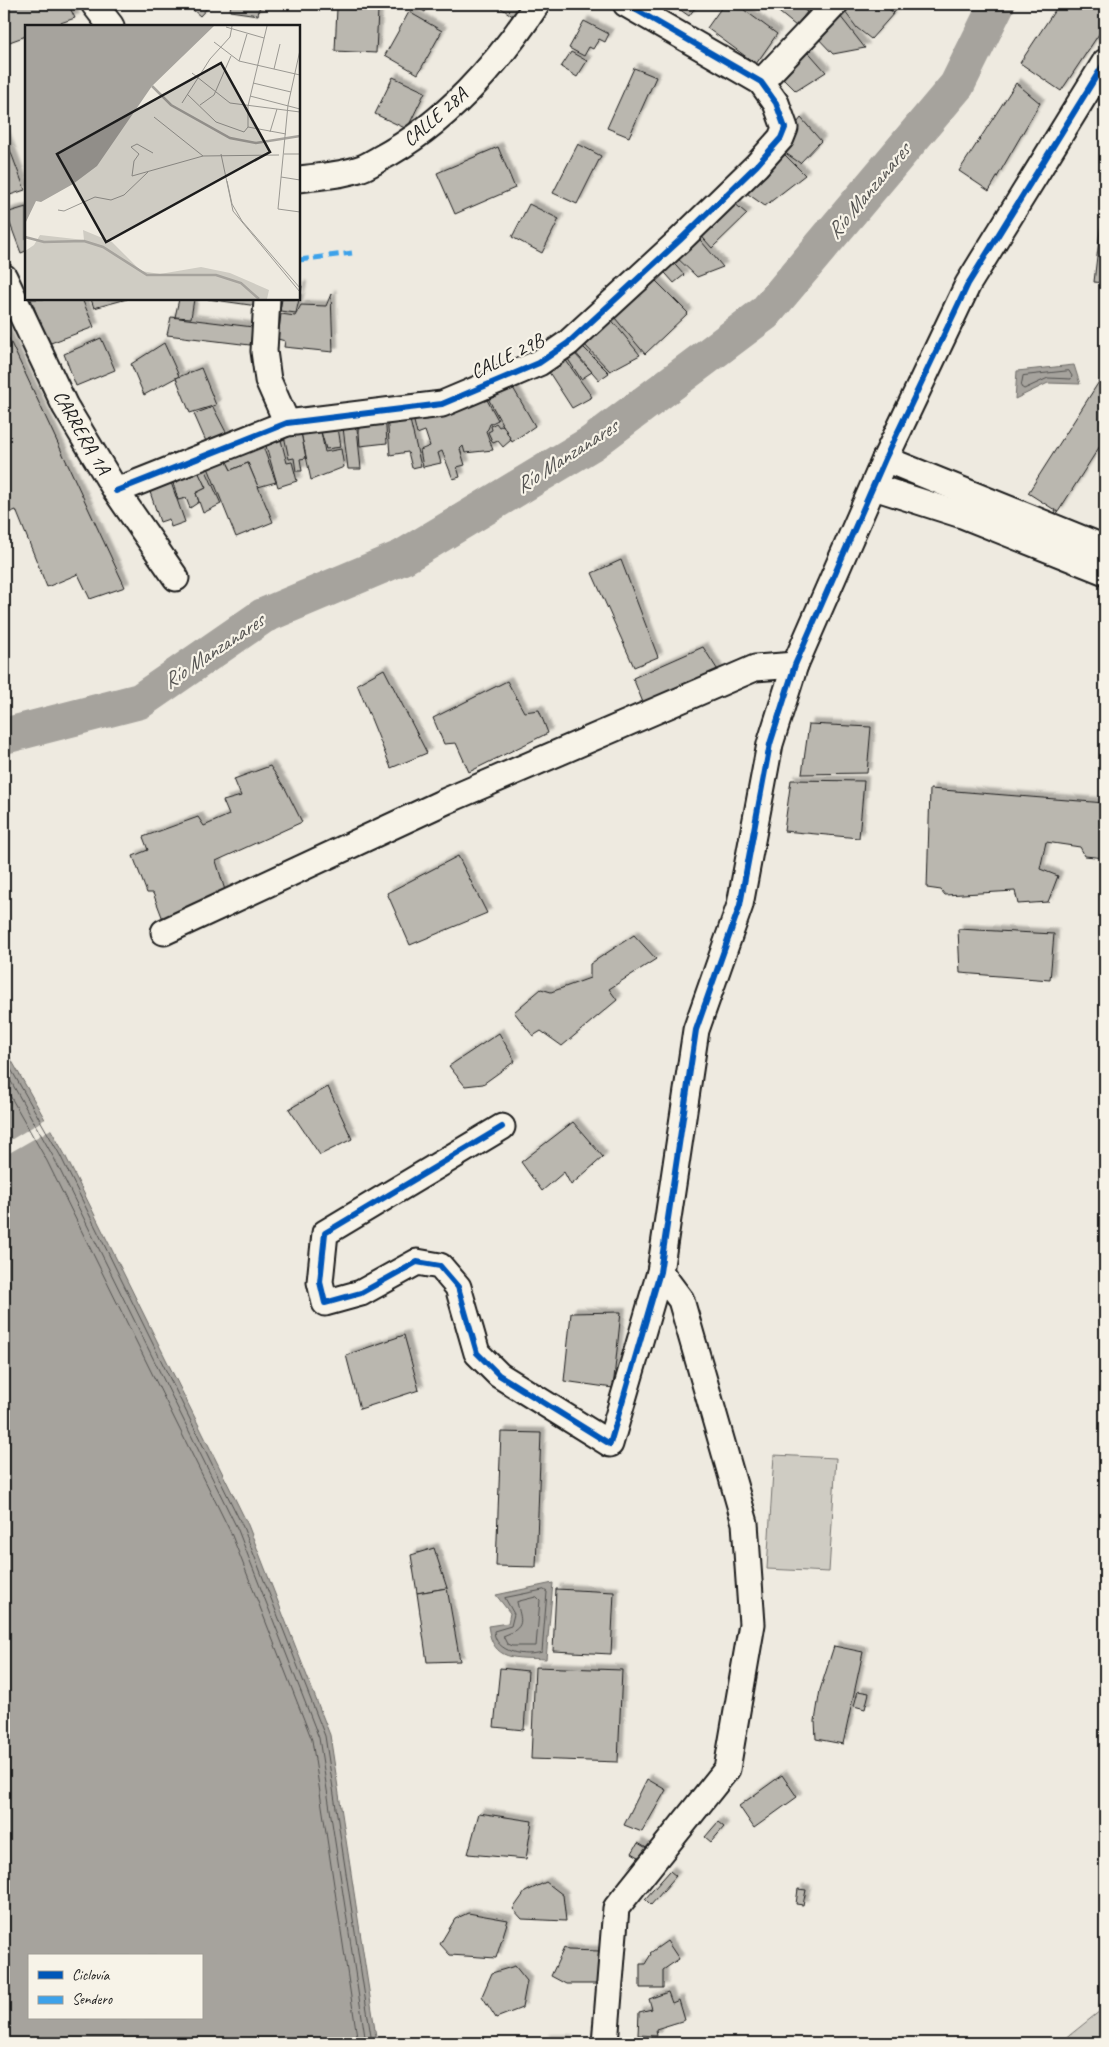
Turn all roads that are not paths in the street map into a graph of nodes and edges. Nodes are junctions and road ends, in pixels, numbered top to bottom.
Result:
1 (94, 4) edge
2 (537, 4) edge
3 (626, 4) edge
4 (835, 4) edge
5 (110, 25) edge
6 (1105, 62) edge
7 (761, 82) junction
8 (300, 179) edge
9 (11, 286) edge
10 (267, 300) edge
11 (287, 423) junction
12 (885, 459) junction
13 (874, 486) junction
14 (116, 491) junction
15 (1105, 548) edge
16 (1105, 572) edge
17 (176, 578) dead end
18 (795, 665) junction
19 (164, 932) dead end
20 (502, 1127) dead end
21 (660, 1272) junction
22 (604, 2043) edge

1 - 5 street
2 - 8 street, CALLE 28A
3 - 7 street
4 - 7 street
6 - 12 street
7 - 11 street, CALLE 29B
9 - 14 street, CARRERA 1A
10 - 11 street
11 - 14 street, CALLE 29B
12 - 13 street
12 - 15 street
13 - 16 street
13 - 18 street
14 - 17 street, CARRERA 1A
18 - 19 street
18 - 21 street
20 - 21 street
21 - 22 street

